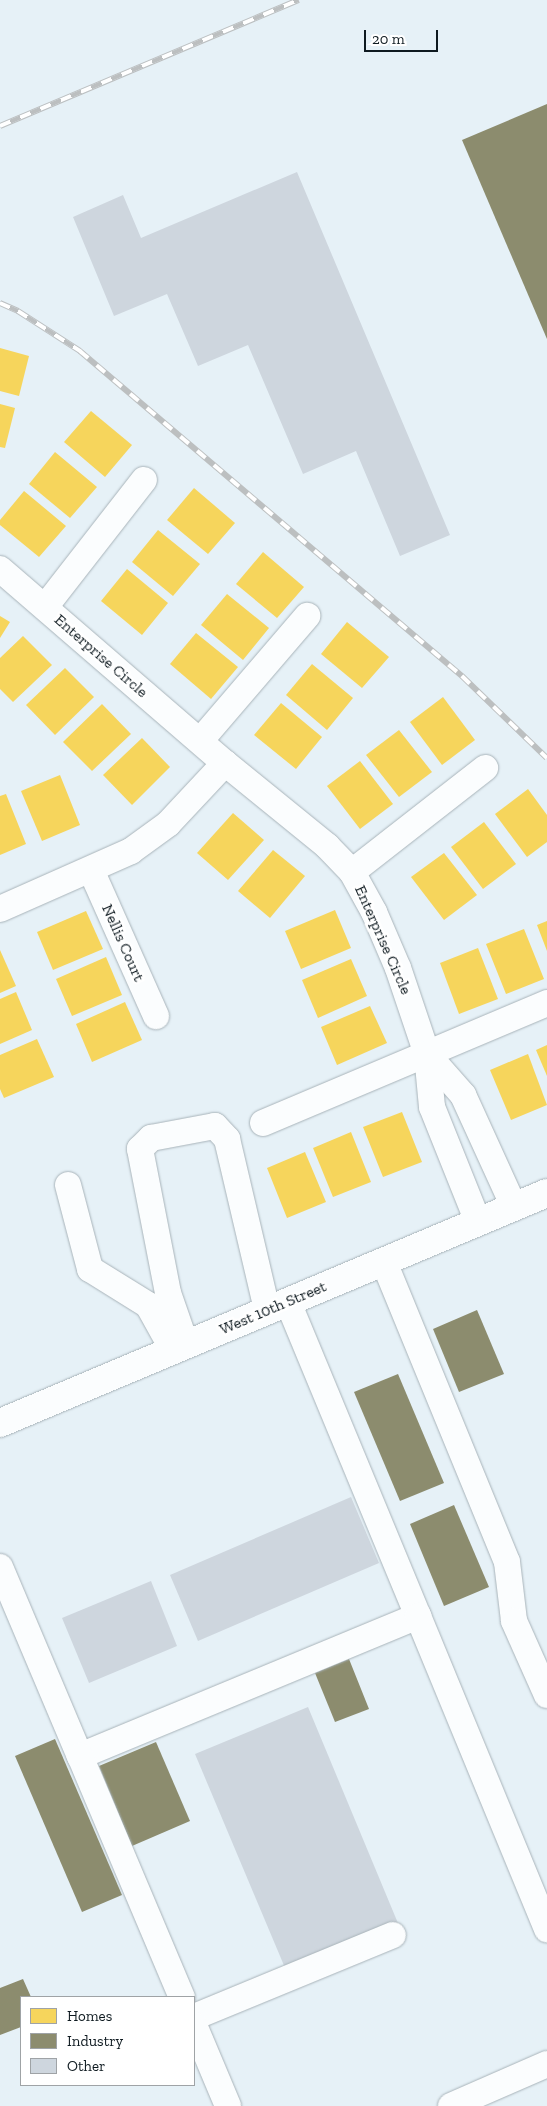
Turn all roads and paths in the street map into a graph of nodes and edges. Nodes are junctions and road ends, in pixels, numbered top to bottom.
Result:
1 (144, 480) dead end
2 (0, 569) edge
3 (45, 607) junction
4 (308, 616) dead end
5 (200, 741) junction
6 (225, 763) junction
7 (485, 768) dead end
8 (91, 870) junction
9 (352, 872) junction
10 (0, 909) edge
11 (547, 1003) edge
12 (156, 1016) dead end
13 (427, 1054) junction
14 (263, 1123) dead end
15 (68, 1186) dead end
16 (547, 1194) edge
17 (514, 1207) junction
18 (478, 1222) junction
19 (384, 1262) junction
20 (278, 1306) junction
21 (180, 1348) junction
22 (0, 1423) edge
23 (0, 1567) edge
24 (418, 1616) junction
25 (547, 1695) edge
26 (80, 1756) junction
27 (547, 1929) edge
28 (393, 1935) dead end
29 (182, 1996) edge
30 (195, 2016) edge
31 (195, 2027) edge
32 (547, 2064) edge
33 (228, 2106) edge
34 (451, 2106) edge

1 - 3 street
2 - 3 street, Enterprise Circle
3 - 5 street, Enterprise Circle
4 - 5 street
5 - 6 street, Enterprise Circle
6 - 8 street
6 - 9 street, Enterprise Circle
7 - 9 street
8 - 10 street
8 - 12 street, Nellis Court
9 - 13 street, Enterprise Circle
11 - 13 street
13 - 14 street
13 - 17 street, Enterprise Circle
13 - 18 street, Enterprise Circle
15 - 21 street
16 - 17 main road, West 10th Street
17 - 18 main road, West 10th Street
18 - 19 main road, West 10th Street
19 - 20 main road, West 10th Street
19 - 25 street
20 - 21 main road, West 10th Street
20 - 21 street
20 - 24 street
21 - 22 main road, West 10th Street
23 - 26 street
24 - 26 street
24 - 27 street
26 - 29 street
28 - 30 street
31 - 33 street
32 - 34 street

